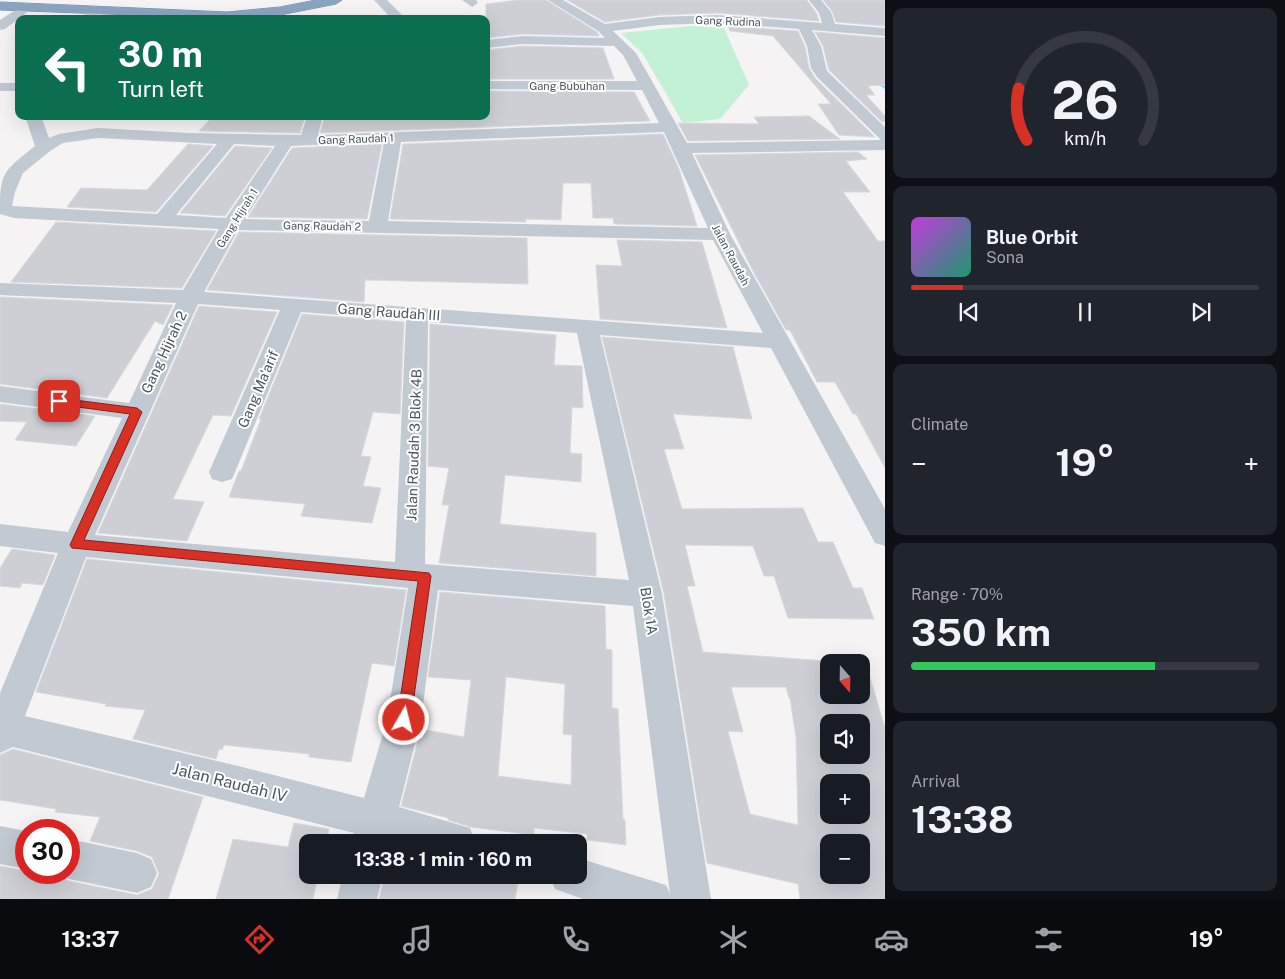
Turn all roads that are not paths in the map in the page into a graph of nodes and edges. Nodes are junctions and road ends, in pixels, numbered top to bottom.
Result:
1 (50, 0) edge
2 (285, 0) edge
3 (336, 0) edge
4 (380, 0) edge
5 (554, 0) edge
6 (815, 0) edge
7 (0, 6) edge
8 (26, 7) junction
9 (196, 11) junction
10 (170, 13) edge
11 (15, 15) edge
12 (15, 15) edge
13 (91, 15) edge
14 (221, 15) edge
15 (276, 15) edge
16 (396, 15) edge
17 (802, 25) junction
18 (0, 26) edge
19 (829, 27) junction
20 (603, 28) junction
21 (882, 32) edge
22 (618, 42) junction
23 (490, 44) edge
24 (490, 86) edge
25 (648, 86) junction
26 (0, 87) edge
27 (15, 87) edge
28 (34, 120) edge
29 (103, 120) edge
30 (314, 120) edge
31 (451, 120) edge
32 (186, 123) dead end
33 (671, 128) junction
34 (98, 133) junction
35 (448, 135) junction
36 (885, 136) edge
37 (168, 137) junction
38 (393, 138) junction
39 (230, 139) junction
40 (286, 140) junction
41 (308, 140) junction
42 (885, 145) edge
43 (44, 147) junction
44 (681, 148) junction
45 (163, 219) junction
46 (232, 224) junction
47 (378, 227) junction
48 (720, 234) junction
49 (0, 289) edge
50 (190, 297) junction
51 (293, 305) junction
52 (418, 314) junction
53 (587, 328) junction
54 (777, 341) junction
55 (0, 394) edge
56 (137, 412) junction
57 (222, 472) dead end
58 (0, 535) edge
59 (885, 535) edge
60 (76, 545) junction
61 (417, 576) junction
62 (647, 594) junction
63 (2, 732) edge
64 (373, 831) edge
65 (396, 834) edge
66 (0, 845) edge
67 (15, 848) edge
68 (80, 861) edge
69 (137, 873) dead end
70 (587, 880) edge
71 (361, 884) edge
72 (357, 899) edge
73 (652, 899) edge
74 (691, 899) edge

1 - 10 highway
2 - 9 highway
3 - 15 highway
4 - 16 street
5 - 20 street, Jalan Raudah
6 - 19 street
7 - 8 highway
8 - 11 street
8 - 13 highway
9 - 10 highway
9 - 14 highway
10 - 13 highway
12 - 18 street
17 - 19 street, Gang Rudina
17 - 20 street, Gang Rudina
17 - 36 street
19 - 21 street, Gang Rudina
20 - 22 street, Jalan Raudah
22 - 23 street
22 - 25 street, Jalan Raudah
24 - 25 street, Gang Bubuhan
25 - 33 street, Jalan Raudah
26 - 27 street
28 - 43 street
29 - 34 street
30 - 41 street
31 - 35 street
32 - 37 street
33 - 35 street, Gang Raudah 1
33 - 44 street, Jalan Raudah
34 - 37 street, Gang Raudah 1
34 - 43 street, Gang Raudah 1
35 - 38 street, Gang Raudah 1
37 - 39 street, Gang Raudah 1
38 - 41 street, Gang Raudah 1
38 - 47 street
39 - 40 street, Gang Raudah 1
39 - 45 street
40 - 41 street, Gang Raudah 1
40 - 46 street, Gang Hijrah 1
42 - 44 street
43 - 45 street, Gang Raudah 2
44 - 48 street, Jalan Raudah
45 - 46 street, Gang Raudah 2
46 - 47 street, Gang Raudah 2
46 - 50 street, Gang Hijrah 1
47 - 48 street, Gang Raudah 2
48 - 54 street, Jalan Raudah
49 - 50 street, Gang Raudah III
50 - 51 street, Gang Raudah III
50 - 56 street, Gang Hijrah 2
51 - 52 street, Gang Raudah III
51 - 57 street, Gang Ma'arif
52 - 53 street, Gang Raudah III
52 - 61 street, Jalan Raudah 3 Blok 4B
53 - 54 street, Gang Raudah III
53 - 62 street, Blok 1A
54 - 59 street, Jalan Raudah
55 - 56 street
56 - 60 street, Gang Hijrah 2
58 - 60 street
60 - 61 street
60 - 63 street, Gang Hijrah 2
61 - 62 street
61 - 64 street, Jalan Raudah 3 Blok 4B
62 - 74 street, Blok 1A
63 - 64 street, Jalan Raudah IV
64 - 65 street, Jalan Raudah IV
66 - 67 street
68 - 69 street
70 - 73 street
71 - 72 street

